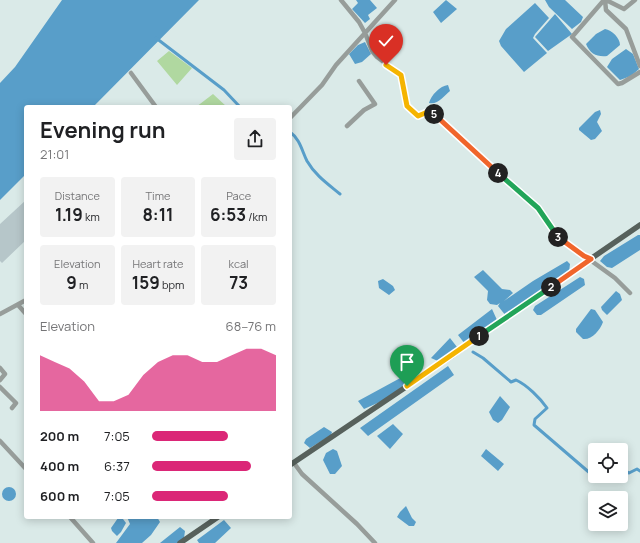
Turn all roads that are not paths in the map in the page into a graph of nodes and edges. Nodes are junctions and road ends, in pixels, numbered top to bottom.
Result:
1 (341, 0) edge
2 (395, 0) edge
3 (605, 0) edge
4 (635, 0) edge
5 (366, 33) junction
6 (640, 66) edge
7 (640, 72) edge
8 (131, 73) dead end
9 (359, 81) dead end
10 (155, 105) edge
11 (292, 116) edge
12 (347, 126) dead end
13 (640, 225) edge
14 (591, 259) junction
15 (630, 293) dead end
16 (24, 301) edge
17 (18, 305) junction
18 (24, 312) edge
19 (0, 314) edge
20 (0, 368) edge
21 (0, 380) edge
22 (0, 387) edge
23 (12, 408) dead end
24 (0, 441) edge
25 (292, 463) edge
26 (292, 465) edge
27 (24, 467) edge
28 (72, 519) edge
29 (215, 519) edge
30 (93, 543) edge
31 (180, 543) edge
32 (375, 543) edge

1 - 5 street
2 - 5 street
3 - 4 street
3 - 6 street
3 - 7 street
5 - 11 street
5 - 14 street
8 - 10 street
9 - 12 street
13 - 14 main road
14 - 15 street
14 - 25 main road
16 - 17 street
17 - 18 street
17 - 19 street
20 - 21 street
22 - 23 street
24 - 27 street
26 - 32 street
28 - 30 street
29 - 31 main road

